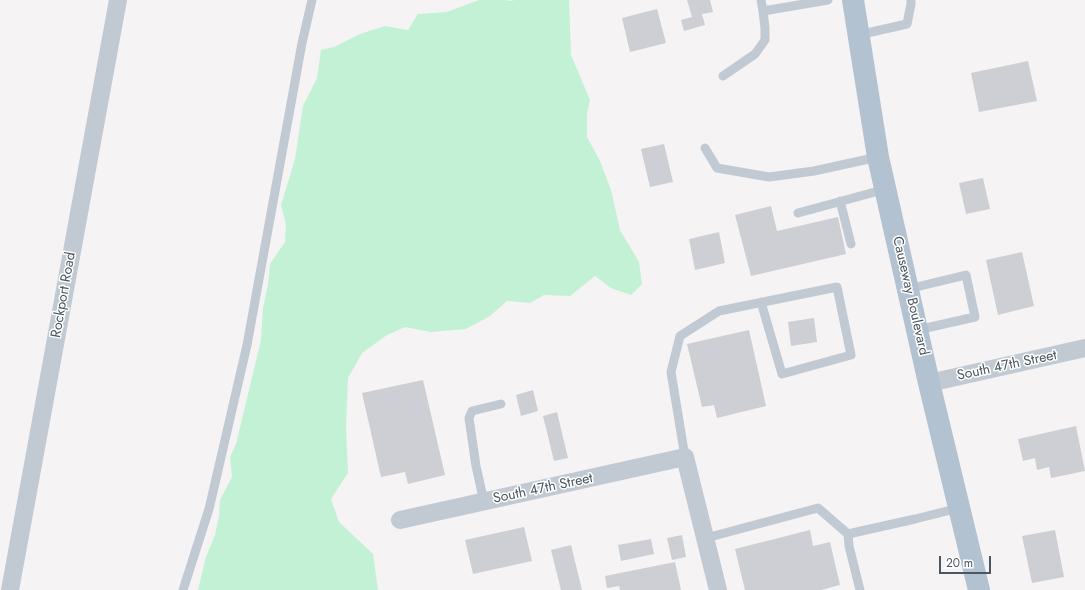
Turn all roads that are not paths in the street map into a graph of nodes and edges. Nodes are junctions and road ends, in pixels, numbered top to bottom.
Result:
1 (118, 0) edge
2 (312, 0) edge
3 (761, 0) edge
4 (828, 0) edge
5 (853, 0) edge
6 (911, 0) edge
7 (763, 11) junction
8 (858, 35) junction
9 (723, 76) dead end
10 (704, 148) dead end
11 (878, 157) junction
12 (886, 189) junction
13 (840, 201) junction
14 (798, 213) dead end
15 (851, 244) dead end
16 (908, 289) junction
17 (761, 302) junction
18 (917, 330) junction
19 (1085, 348) edge
20 (929, 383) junction
21 (501, 404) dead end
22 (686, 458) junction
23 (484, 502) junction
24 (959, 508) junction
25 (400, 520) dead end
26 (848, 534) junction
27 (706, 538) junction
28 (10, 590) edge
29 (183, 590) edge
30 (718, 590) edge
31 (860, 590) edge
32 (979, 590) edge

1 - 28 street, Rockport Road
2 - 29 lane
3 - 7 lane
4 - 7 lane
5 - 8 main road, Causeway Boulevard
6 - 8 lane
7 - 9 lane
8 - 11 main road, Causeway Boulevard
10 - 11 lane
11 - 12 main road, Causeway Boulevard
12 - 13 lane
12 - 16 main road, Causeway Boulevard
13 - 14 lane
13 - 15 lane
16 - 18 main road, Causeway Boulevard
16 - 18 lane
17 - 17 lane
17 - 22 lane
18 - 20 main road, Causeway Boulevard
19 - 20 street, South 47th Street
20 - 24 main road, Causeway Boulevard
21 - 23 lane
22 - 23 street, South 47th Street
22 - 27 street
23 - 25 street, South 47th Street
24 - 26 lane
24 - 32 main road, Causeway Boulevard
26 - 27 lane
26 - 31 lane
27 - 30 street

